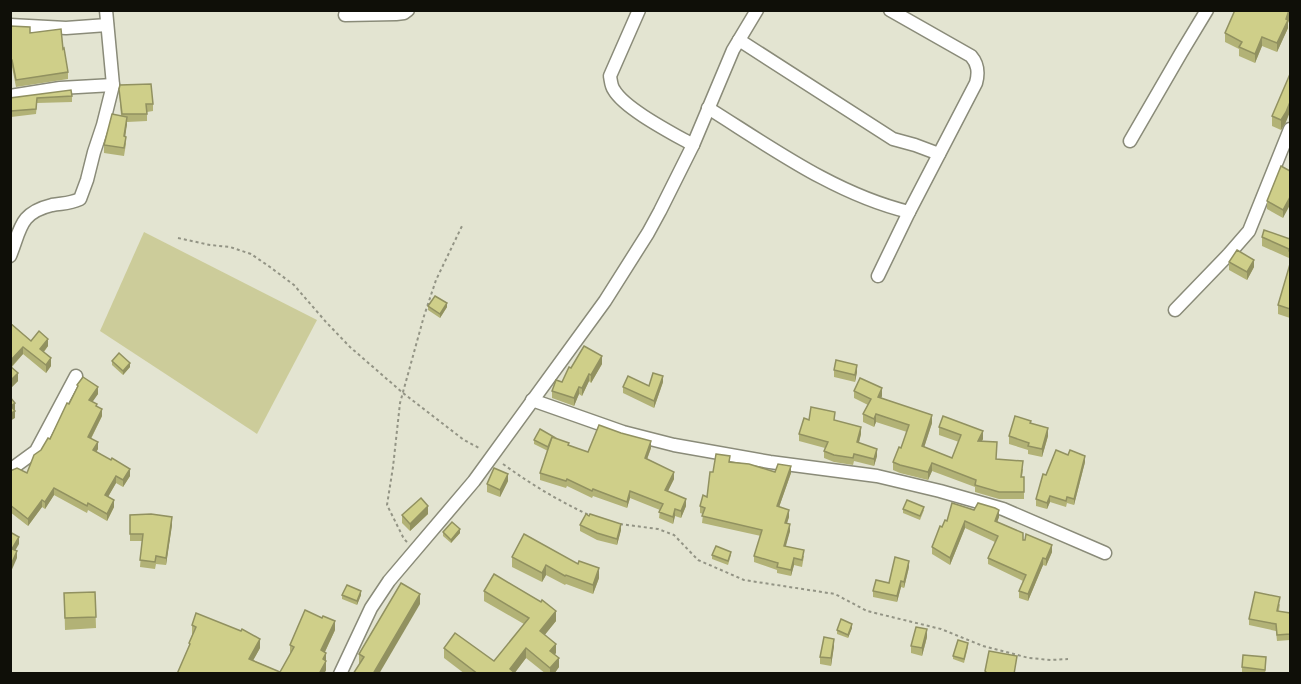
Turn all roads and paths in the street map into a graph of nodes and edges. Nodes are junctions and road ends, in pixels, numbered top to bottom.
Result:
1 (106, 10) edge
2 (408, 10) edge
3 (639, 10) edge
4 (758, 10) edge
5 (890, 10) edge
6 (1207, 10) edge
7 (345, 15) dead end
8 (10, 25) edge
9 (107, 25) junction
10 (739, 40) junction
11 (113, 85) junction
12 (10, 96) edge
13 (708, 108) junction
14 (1290, 129) edge
15 (1130, 141) dead end
16 (693, 145) junction
17 (939, 154) junction
18 (909, 212) junction
19 (462, 226) dead end
20 (178, 238) dead end
21 (10, 256) edge
22 (878, 276) dead end
23 (1175, 310) dead end
24 (76, 376) dead end
25 (403, 393) junction
26 (532, 400) junction
27 (493, 456) junction
28 (10, 470) edge
29 (597, 518) edge
30 (615, 523) edge
31 (416, 551) junction
32 (1105, 553) dead end
33 (1068, 659) dead end
34 (340, 674) edge

1 - 9 street
2 - 7 street
3 - 16 street
4 - 10 street
5 - 17 street
6 - 15 street
8 - 9 street
9 - 11 street
10 - 13 street
10 - 17 street
11 - 12 street
11 - 21 street
13 - 16 street
13 - 18 street
14 - 23 street
16 - 26 street
17 - 18 street
18 - 22 street
19 - 25 path
20 - 25 path
24 - 28 street
25 - 27 path
25 - 31 path
26 - 27 street
26 - 32 street
27 - 29 path
27 - 31 street
30 - 33 path
31 - 34 street

